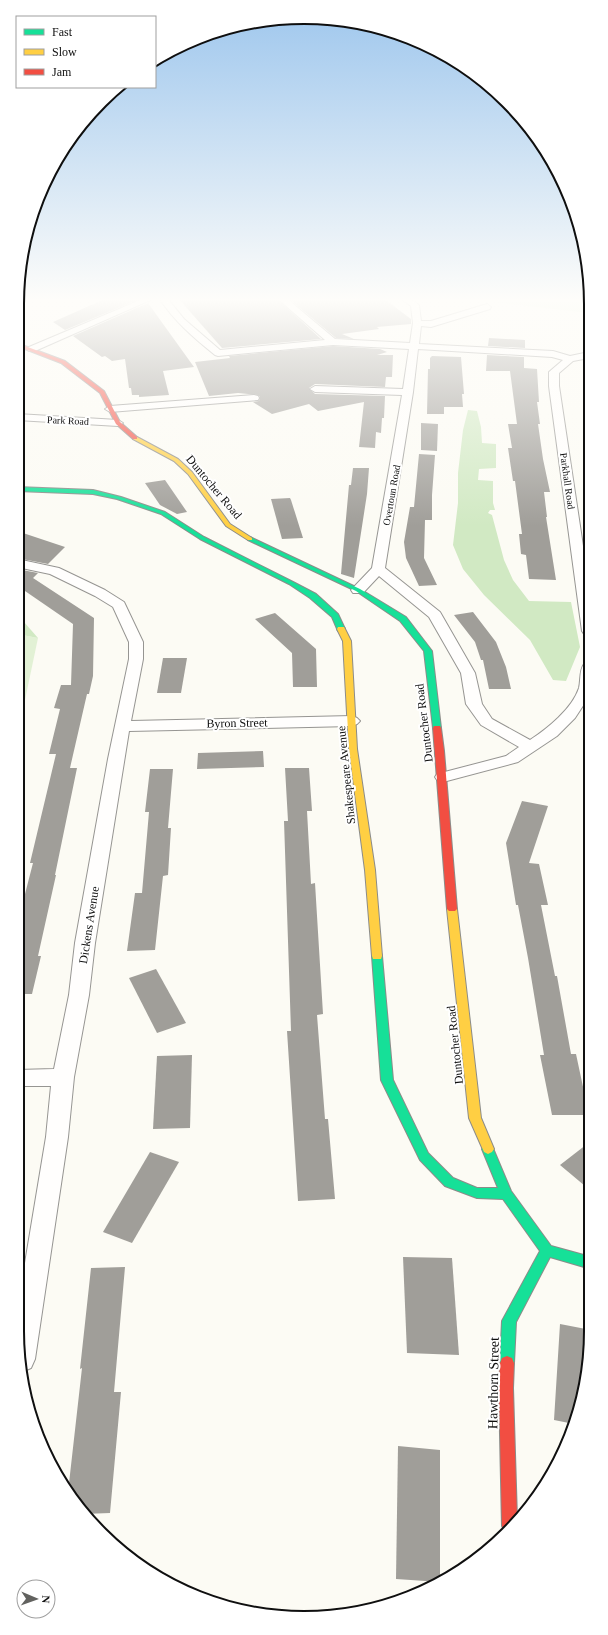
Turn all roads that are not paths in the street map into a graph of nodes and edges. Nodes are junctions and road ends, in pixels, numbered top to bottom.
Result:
1 (79, 374) edge
2 (410, 374) edge
3 (554, 374) edge
4 (315, 389) dead end
5 (408, 392) junction
6 (254, 398) dead end
7 (110, 409) junction
8 (24, 418) edge
9 (118, 423) junction
10 (24, 489) edge
11 (24, 565) edge
12 (378, 569) junction
13 (358, 590) junction
14 (584, 596) edge
15 (584, 692) edge
16 (352, 721) junction
17 (123, 726) junction
18 (531, 747) junction
19 (443, 777) junction
20 (63, 1077) junction
21 (24, 1078) edge
22 (506, 1194) junction
23 (547, 1250) junction
24 (584, 1261) edge
25 (25, 1342) edge
26 (510, 1521) edge

1 - 7 main road, Duntocher Road
2 - 5 street, Overtoun Road
3 - 14 street, Parkhall Road
4 - 5 street
5 - 12 street, Overtoun Road
6 - 7 street
7 - 9 main road, Duntocher Road
8 - 9 street, Park Road
9 - 13 main road, Duntocher Road
10 - 16 main road, Shakespeare Avenue
11 - 17 street, Dickens Avenue
12 - 13 street
12 - 18 street
13 - 19 main road, Duntocher Road
15 - 18 street
16 - 17 street, Byron Street
16 - 22 main road, Shakespeare Avenue
17 - 20 street, Dickens Avenue
18 - 19 street
19 - 22 main road, Duntocher Road
20 - 21 street
20 - 25 street, Dickens Avenue
22 - 23 main road, Duntocher Road
23 - 24 main road
23 - 26 main road, Hawthorn Street

